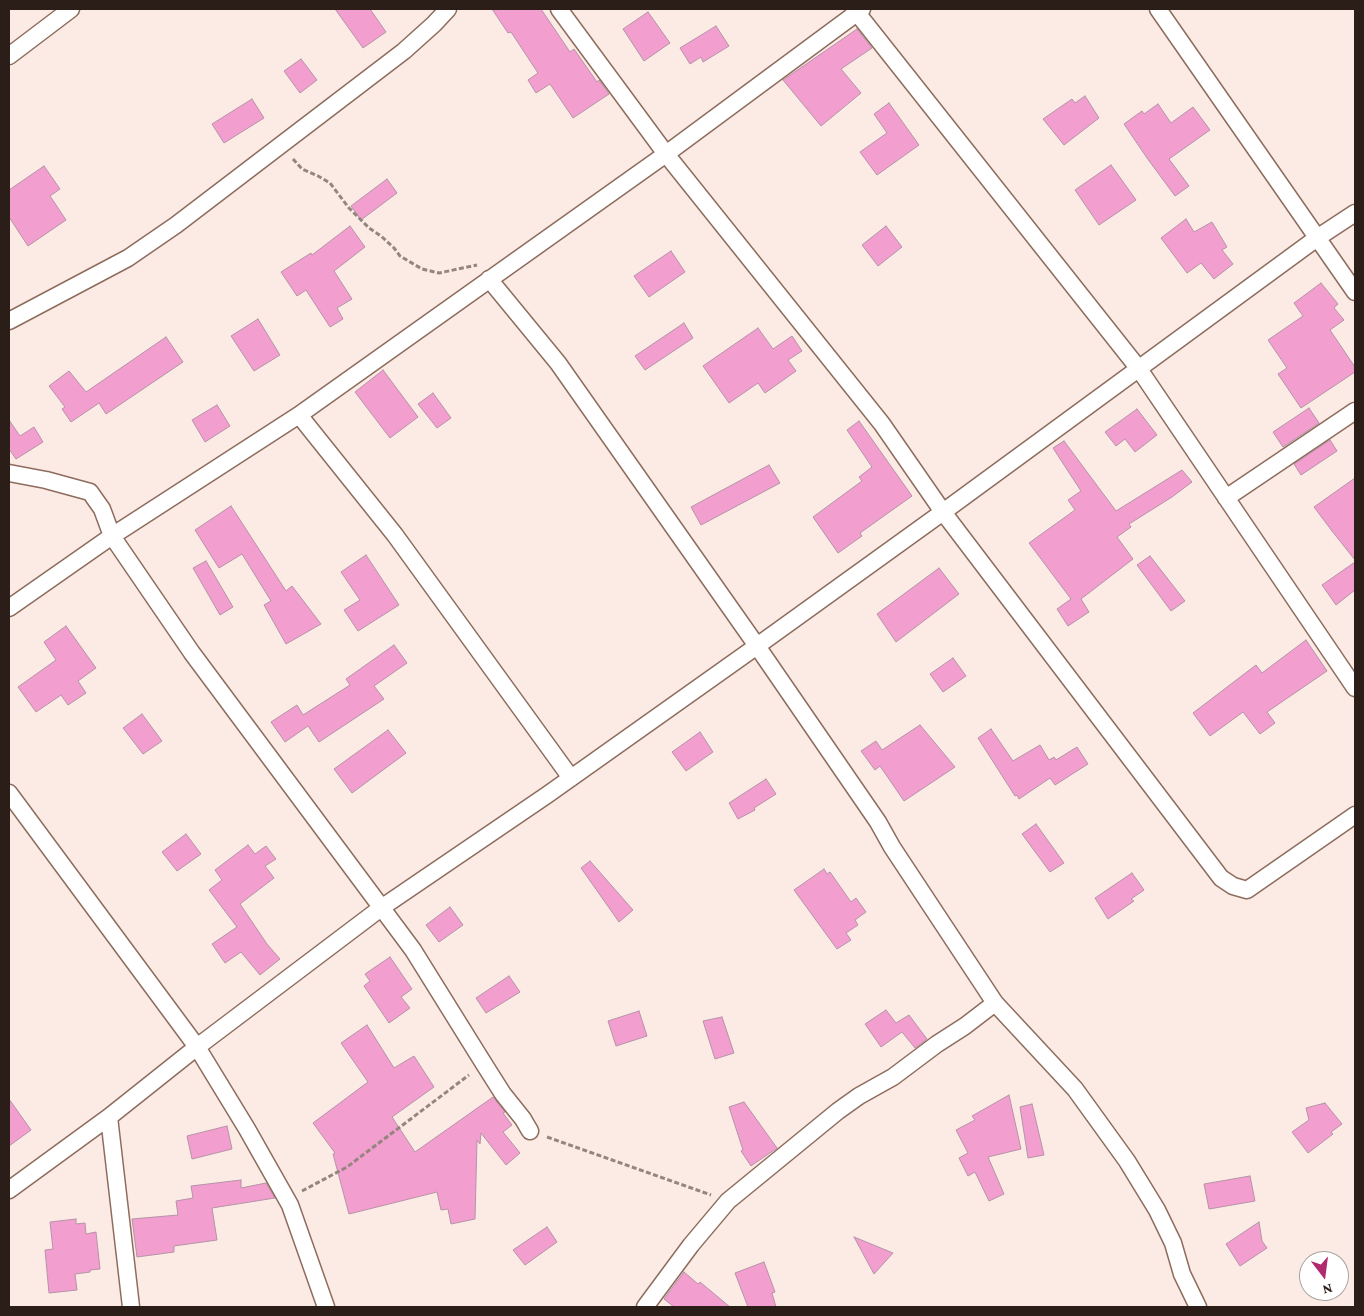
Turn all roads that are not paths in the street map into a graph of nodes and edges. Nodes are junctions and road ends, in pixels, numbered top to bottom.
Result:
1 (70, 9) edge
2 (448, 9) edge
3 (559, 9) edge
4 (1158, 9) edge
5 (858, 10) edge
6 (9, 56) edge
7 (666, 154) junction
8 (1355, 213) edge
9 (1318, 238) junction
10 (489, 279) junction
11 (1355, 292) edge
12 (9, 321) edge
13 (1139, 370) junction
14 (1355, 411) edge
15 (299, 415) junction
16 (9, 473) edge
17 (1226, 498) junction
18 (943, 512) junction
19 (112, 536) junction
20 (9, 608) edge
21 (757, 646) junction
22 (1355, 688) edge
23 (571, 778) junction
24 (9, 793) edge
25 (1355, 815) edge
26 (381, 908) junction
27 (995, 1003) junction
28 (197, 1047) junction
29 (109, 1117) junction
30 (530, 1131) road end
31 (9, 1190) edge
32 (131, 1307) edge
33 (326, 1307) edge
34 (644, 1307) edge
35 (1198, 1307) edge

1 - 6 street
2 - 12 street
3 - 7 street
4 - 9 street
5 - 7 street
5 - 13 street
7 - 10 street
7 - 18 street
8 - 9 street
9 - 11 street
9 - 13 street
10 - 15 street
10 - 21 street
13 - 17 street
13 - 18 street
14 - 17 street
15 - 19 street
15 - 23 street
16 - 19 street
17 - 22 street
18 - 21 street
18 - 25 street
19 - 20 street
19 - 26 street
21 - 23 street
21 - 27 street
23 - 26 street
24 - 28 street
26 - 28 street
26 - 30 street
27 - 34 street
27 - 35 street
28 - 29 street
28 - 33 street
29 - 31 street
29 - 32 street

